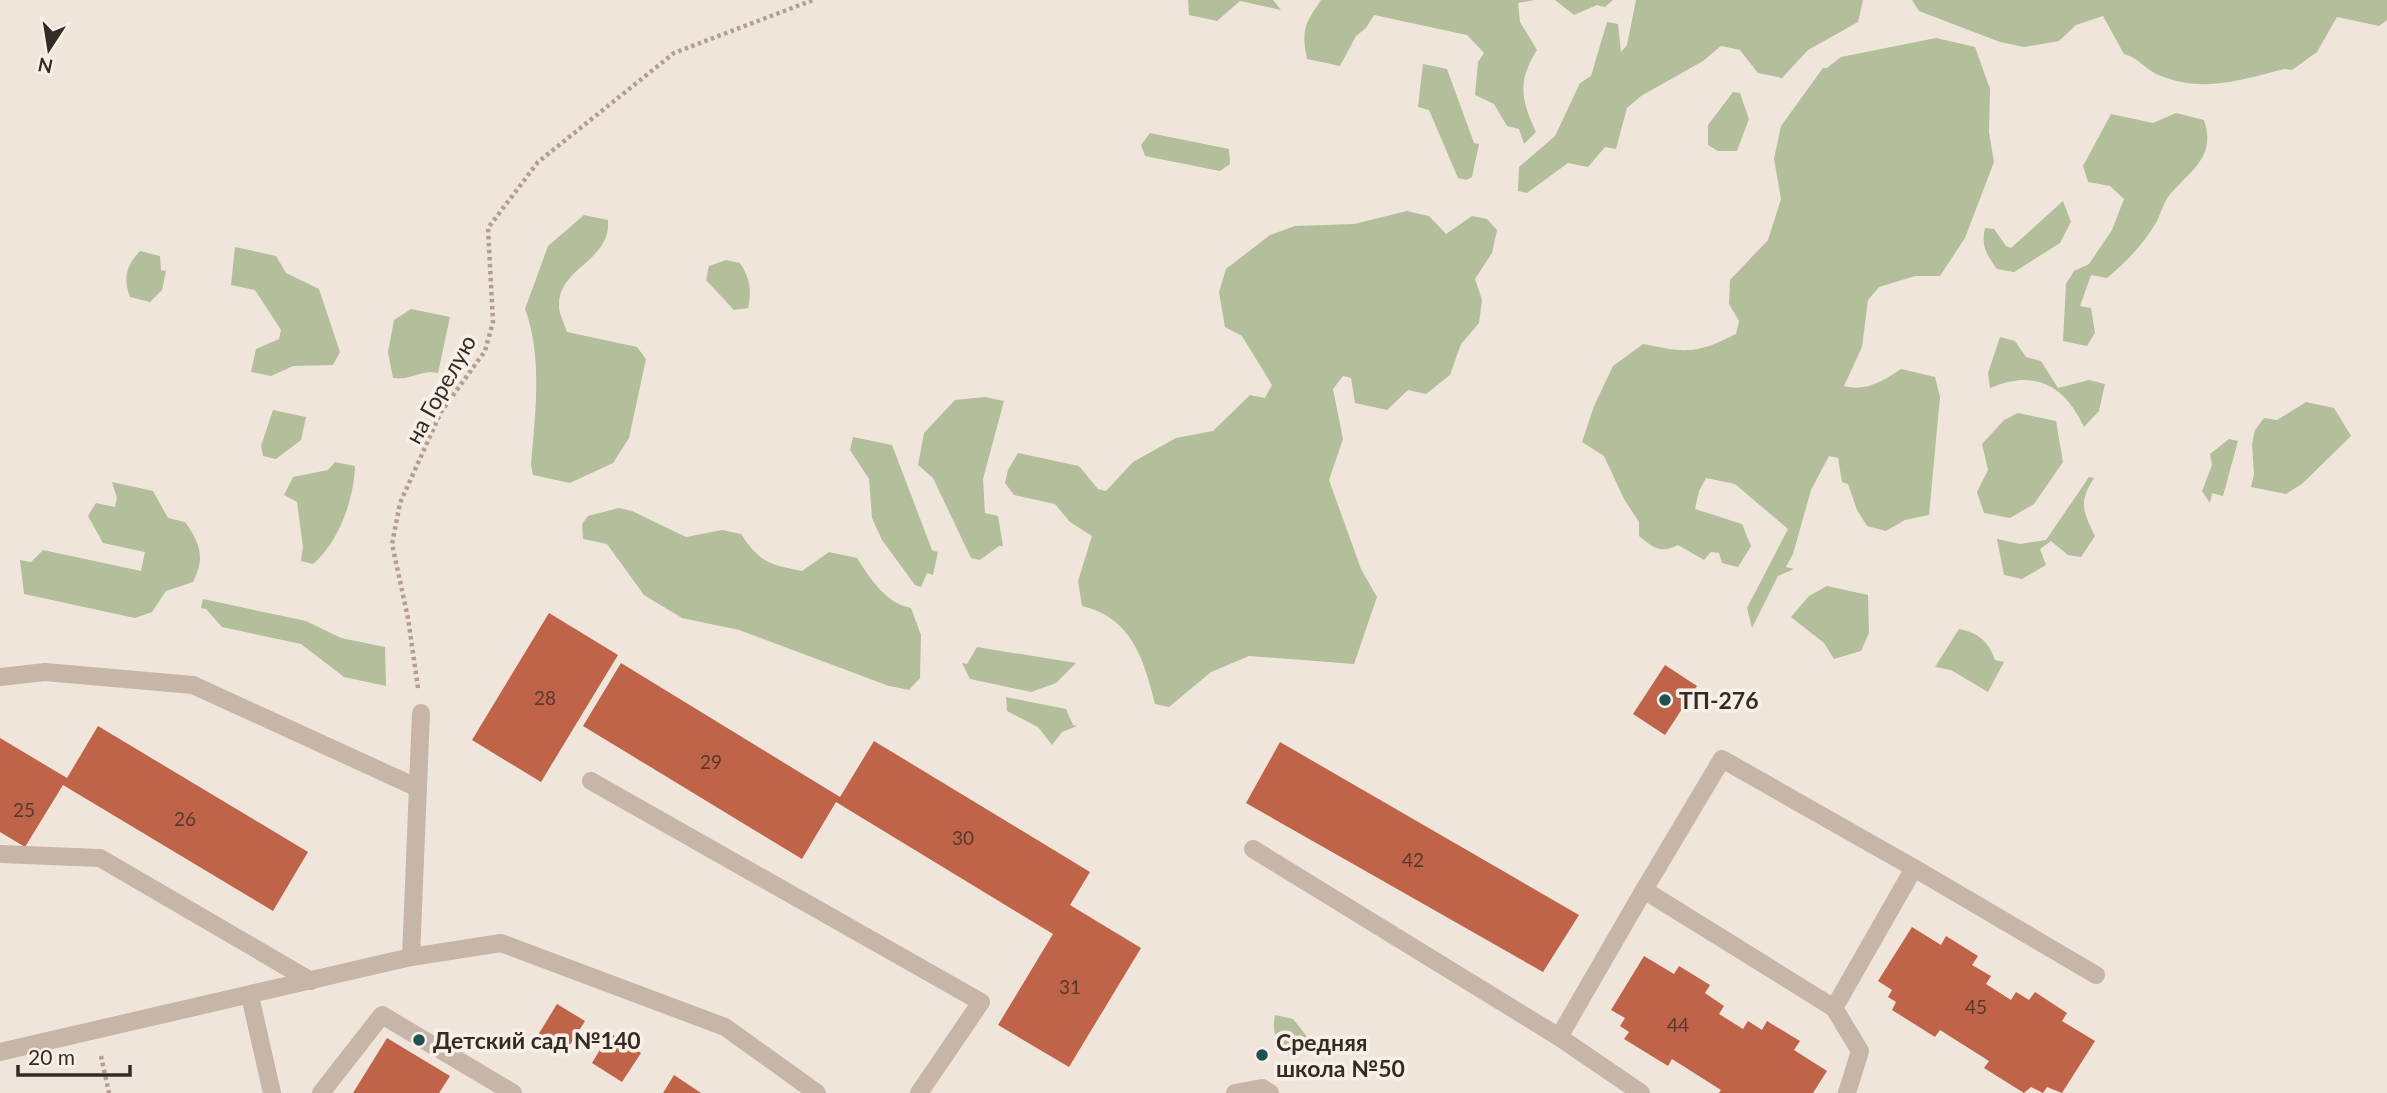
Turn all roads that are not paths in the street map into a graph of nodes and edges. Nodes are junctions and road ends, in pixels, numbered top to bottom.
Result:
1 (0, 677) edge
2 (421, 713) road end
3 (591, 781) dead end
4 (418, 788) junction
5 (1253, 849) dead end
6 (0, 854) edge
7 (1914, 868) junction
8 (1644, 890) junction
9 (411, 957) junction
10 (2096, 975) dead end
11 (311, 981) junction
12 (250, 996) junction
13 (1834, 1008) junction
14 (1559, 1037) junction
15 (0, 1052) edge
16 (272, 1093) edge
17 (321, 1093) edge
18 (513, 1093) edge
19 (817, 1093) edge
20 (919, 1093) edge
21 (1235, 1093) edge
22 (1270, 1093) edge
23 (1641, 1093) edge
24 (1847, 1093) edge

1 - 4 lane
2 - 4 lane
3 - 20 lane
4 - 9 lane
5 - 14 lane
6 - 11 lane
7 - 8 lane
7 - 10 lane
7 - 13 lane
8 - 13 lane
8 - 14 lane
9 - 11 lane
9 - 19 lane
11 - 12 lane
12 - 15 lane
12 - 16 lane
13 - 24 lane
14 - 23 lane
17 - 18 lane
21 - 22 lane

